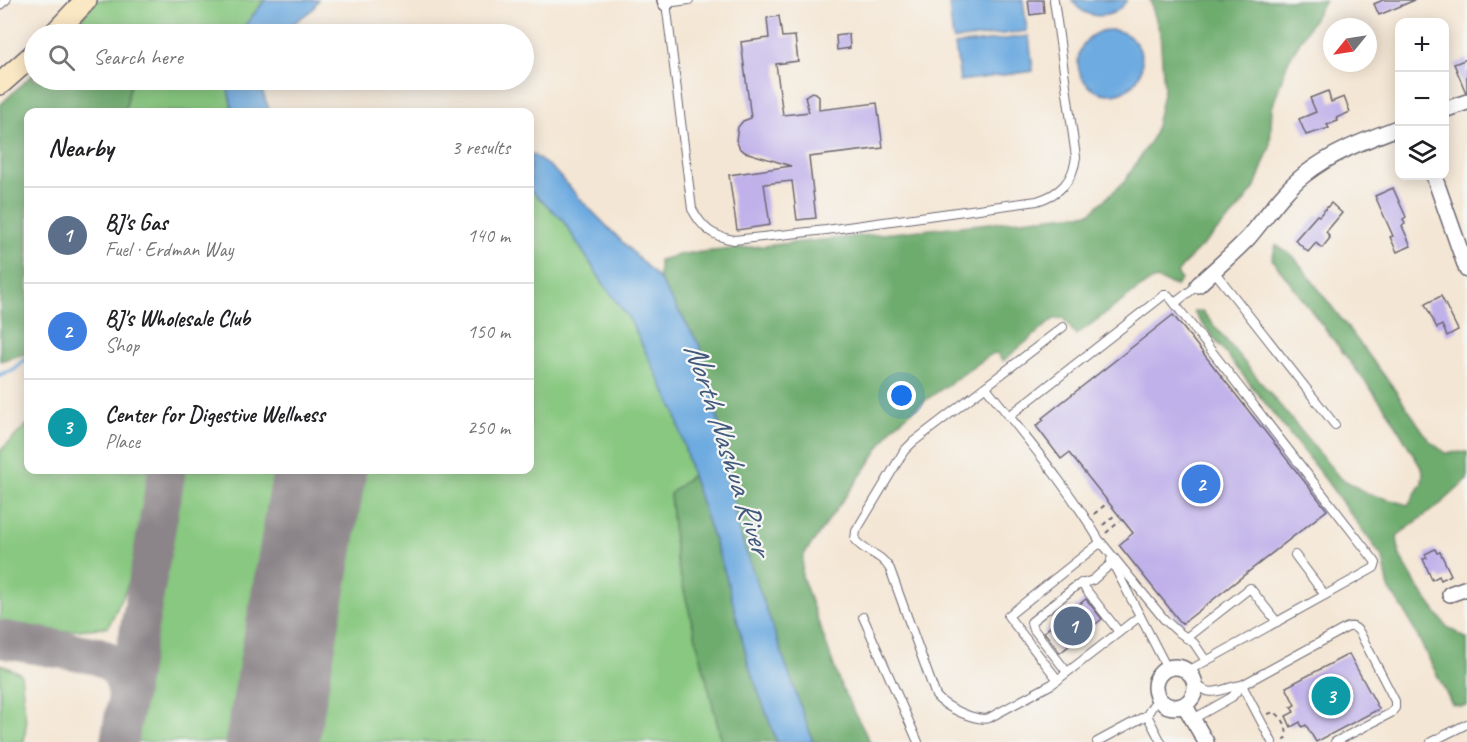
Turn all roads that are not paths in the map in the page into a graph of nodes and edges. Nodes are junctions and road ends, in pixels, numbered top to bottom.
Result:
1 (6, 0) edge
2 (86, 0) edge
3 (689, 0) edge
4 (1054, 0) edge
5 (665, 1) edge
6 (0, 5) edge
7 (63, 24) edge
8 (24, 63) edge
9 (0, 84) edge
10 (1467, 102) edge
11 (1449, 108) edge
12 (1395, 129) edge
13 (1435, 180) edge
14 (1467, 270) edge
15 (1214, 271) junction
16 (1198, 285) joint
17 (1175, 303) junction
18 (1063, 327) dead end
19 (986, 387) junction
20 (1009, 417) junction
21 (1335, 425) dead end
22 (1098, 537) junction
23 (1295, 555) dead end
24 (1114, 561) junction
25 (1081, 584) junction
26 (1467, 588) edge
27 (1450, 594) dead end
28 (1325, 595) junction
29 (1140, 616) junction
30 (863, 617) dead end
31 (1277, 622) junction
32 (1119, 632) junction
33 (1186, 638) junction
34 (1206, 661) junction
35 (1167, 668) junction
36 (1067, 672) junction
37 (1192, 676) junction
38 (1058, 680) junction
39 (1242, 685) junction
40 (1159, 700) junction
41 (1189, 712) junction
42 (1147, 716) junction
43 (1467, 723) edge
44 (918, 742) edge
45 (1097, 742) edge
46 (1161, 742) edge
47 (1206, 742) edge
48 (1272, 742) edge
49 (1335, 742) edge
50 (1431, 742) edge

1 - 6 lane
2 - 7 main road
3 - 5 lane
4 - 5 lane
8 - 9 main road
10 - 11 street
12 - 15 street
13 - 14 street
15 - 16 street
15 - 21 lane
16 - 17 lane
17 - 20 lane
17 - 28 lane
18 - 19 lane
19 - 20 lane
19 - 38 lane
20 - 22 lane
22 - 24 lane
22 - 38 lane
23 - 28 lane
24 - 25 lane
24 - 29 lane
24 - 33 lane
25 - 32 lane
25 - 36 lane
26 - 27 street
28 - 31 lane
29 - 32 lane
29 - 35 lane
30 - 44 lane
31 - 33 lane
31 - 34 lane
32 - 36 lane
33 - 34 lane
34 - 37 lane
35 - 37 street
35 - 40 street
36 - 38 lane
37 - 39 lane
37 - 41 street
39 - 41 lane
39 - 48 lane
39 - 49 lane
40 - 41 street
40 - 42 lane
41 - 47 street
42 - 45 lane
42 - 46 lane
43 - 50 lane

